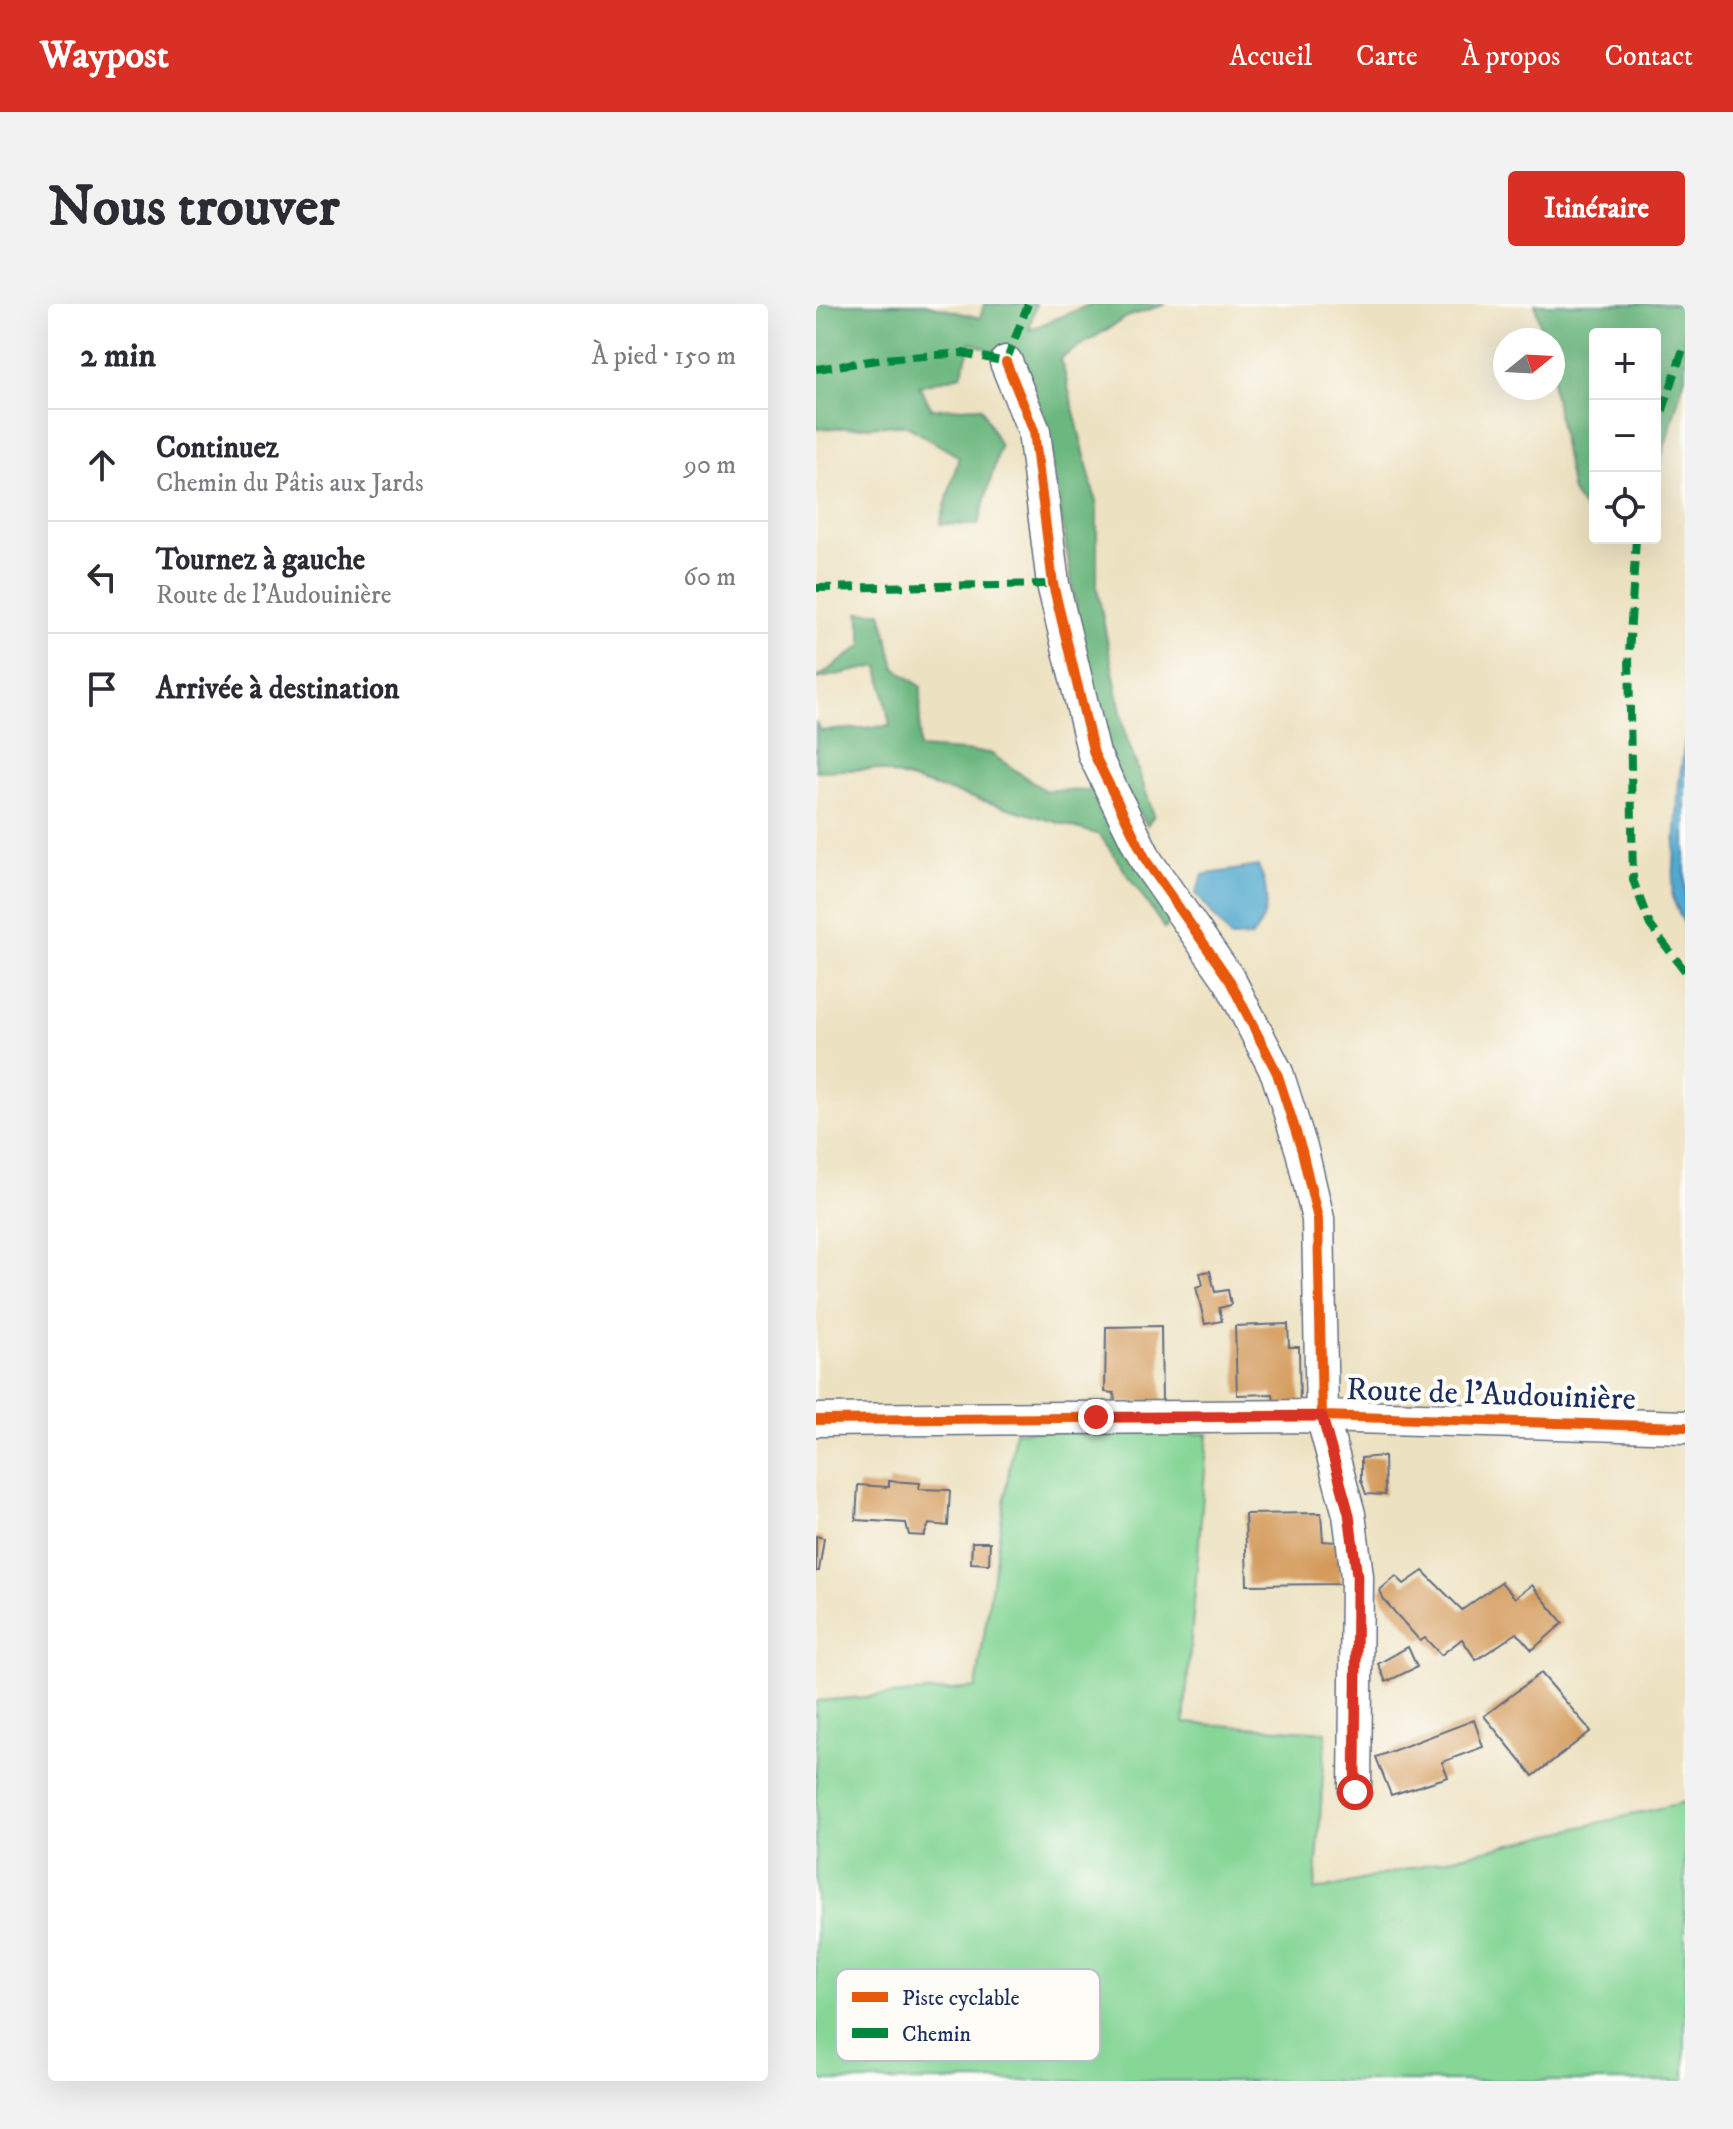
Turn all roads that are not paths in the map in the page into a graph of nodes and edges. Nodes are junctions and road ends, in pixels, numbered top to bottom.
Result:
1 (1006, 362) dead end
2 (1322, 1416) junction
3 (816, 1420) edge
4 (1685, 1427) edge
5 (1355, 1792) dead end

1 - 2 street
2 - 3 street, Route de l'Audouinière
2 - 4 street, Route de l'Audouinière
2 - 5 street

